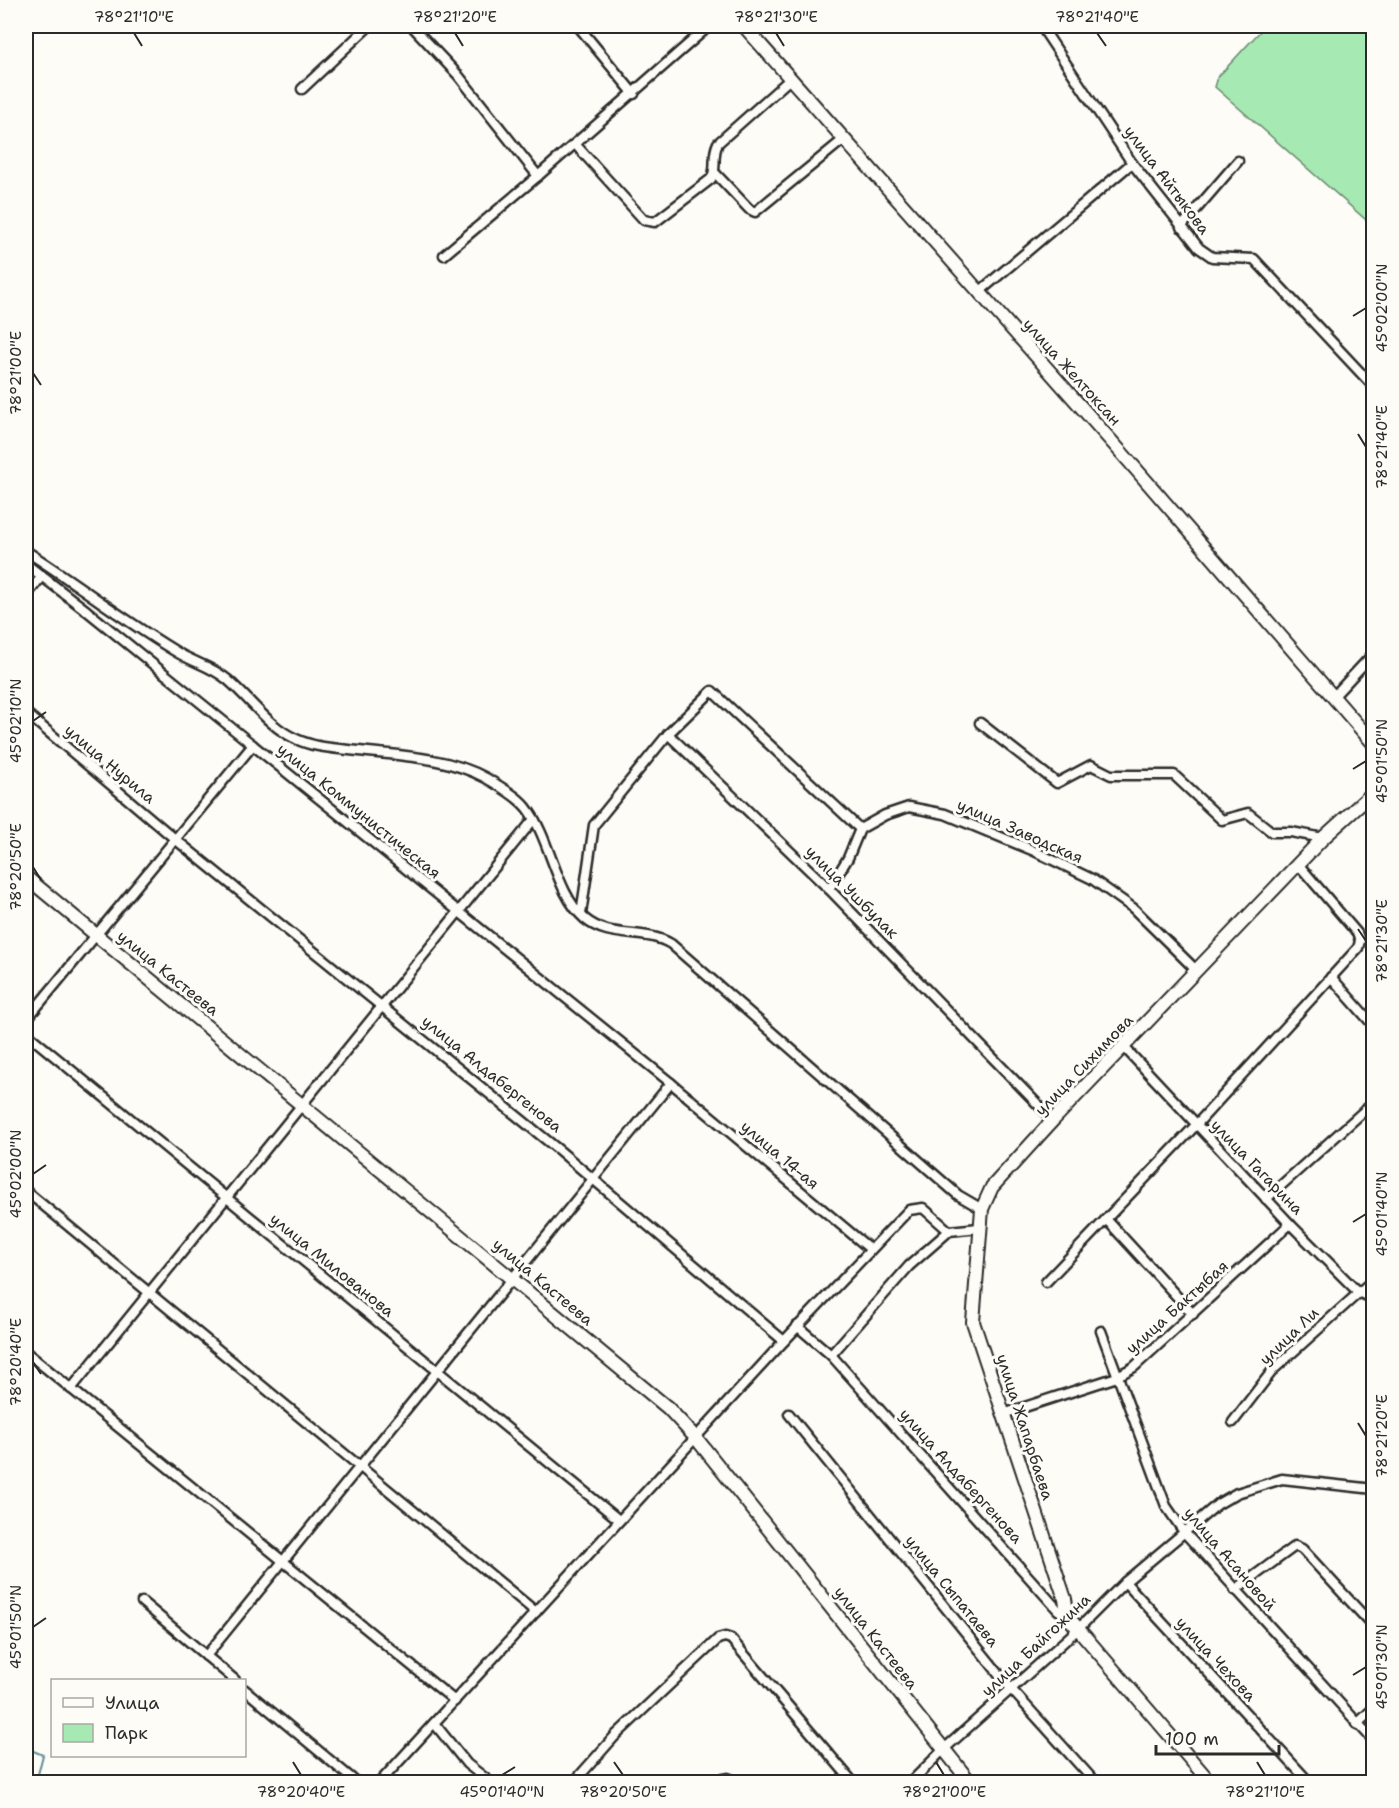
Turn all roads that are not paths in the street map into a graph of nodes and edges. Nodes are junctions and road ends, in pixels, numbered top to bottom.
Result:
1 (369, 26) edge
2 (412, 26) edge
3 (578, 26) edge
4 (709, 26) edge
5 (744, 26) edge
6 (1041, 26) edge
7 (790, 79) junction
8 (302, 89) dead end
9 (634, 94) junction
10 (844, 139) junction
11 (576, 144) junction
12 (1238, 161) dead end
13 (1132, 163) junction
14 (715, 173) junction
15 (538, 176) junction
16 (1181, 226) junction
17 (444, 255) dead end
18 (979, 292) junction
19 (1374, 387) edge
20 (26, 551) edge
21 (26, 564) edge
22 (42, 576) junction
23 (26, 596) edge
24 (1374, 653) edge
25 (1333, 697) junction
26 (26, 712) edge
27 (980, 723) dead end
28 (668, 734) junction
29 (1374, 744) edge
30 (253, 745) junction
31 (1374, 792) edge
32 (534, 819) junction
33 (860, 829) junction
34 (1323, 838) junction
35 (175, 839) junction
36 (1298, 864) junction
37 (26, 876) edge
38 (829, 889) junction
39 (460, 913) junction
40 (581, 914) junction
41 (96, 935) junction
42 (1196, 970) junction
43 (1331, 977) junction
44 (382, 1007) junction
45 (26, 1020) edge
46 (1374, 1026) edge
47 (26, 1033) edge
48 (1124, 1047) junction
49 (671, 1083) junction
50 (1374, 1102) edge
51 (302, 1103) junction
52 (1053, 1120) junction
53 (1196, 1125) junction
54 (593, 1179) junction
55 (26, 1191) edge
56 (226, 1197) junction
57 (1266, 1199) junction
58 (982, 1209) junction
59 (1106, 1219) junction
60 (1290, 1224) junction
61 (980, 1228) junction
62 (949, 1231) junction
63 (870, 1249) junction
64 (513, 1279) junction
65 (1374, 1279) edge
66 (1046, 1282) dead end
67 (1358, 1292) junction
68 (148, 1294) junction
69 (1374, 1299) edge
70 (1193, 1314) junction
71 (797, 1326) junction
72 (1101, 1331) dead end
73 (784, 1341) junction
74 (26, 1353) edge
75 (831, 1355) junction
76 (438, 1372) junction
77 (1117, 1377) junction
78 (71, 1389) junction
79 (789, 1414) dead end
80 (1003, 1414) junction
81 (1233, 1422) dead end
82 (696, 1438) junction
83 (361, 1467) junction
84 (1374, 1489) edge
85 (619, 1520) junction
86 (1184, 1532) junction
87 (285, 1563) junction
88 (1125, 1582) junction
89 (1235, 1590) junction
90 (142, 1602) dead end
91 (536, 1612) junction
92 (1068, 1617) junction
93 (1374, 1627) edge
94 (1077, 1630) junction
95 (206, 1656) junction
96 (234, 1679) edge
97 (1012, 1689) junction
98 (246, 1691) edge
99 (455, 1701) junction
100 (1374, 1708) edge
101 (434, 1723) junction
102 (1357, 1724) junction
103 (1374, 1741) edge
104 (943, 1750) junction
105 (356, 1782) edge
106 (380, 1782) edge
107 (490, 1782) edge
108 (574, 1782) edge
109 (708, 1782) edge
110 (738, 1782) edge
111 (853, 1782) edge
112 (911, 1782) edge
113 (970, 1782) edge
114 (1095, 1782) edge
115 (1210, 1782) edge
116 (1309, 1782) edge

1 - 8 street
2 - 15 street
3 - 9 street
4 - 9 street
5 - 7 street, улица Желтоксан
6 - 13 street, улица Айтыкова
7 - 10 street, улица Желтоксан
7 - 14 street
9 - 11 street
10 - 14 street
10 - 18 street, улица Желтоксан
11 - 14 street
11 - 15 street
12 - 16 street
13 - 16 street, улица Айтыкова
13 - 18 street
15 - 17 street
16 - 19 street, улица Айтыкова
18 - 25 street, улица Желтоксан
20 - 32 street
21 - 22 street, улица Коммунистическая
22 - 23 street
22 - 30 street, улица Коммунистическая
24 - 25 street
25 - 29 street, улица Желтоксан
26 - 35 street, улица Нурила
27 - 34 street
28 - 33 street
28 - 38 street, улица Ушбулак
28 - 40 street
30 - 35 street
30 - 39 street, улица Коммунистическая
31 - 34 street, улица Сихимова
32 - 39 street
32 - 40 street
33 - 38 street
33 - 42 street, улица Заводская
34 - 36 street, улица Сихимова
35 - 41 street
35 - 44 street, улица Алдабергенова
36 - 42 street, улица Сихимова
36 - 43 street
37 - 41 street, улица Кастеева
38 - 52 street, улица Ушбулак
39 - 44 street
39 - 49 street, улица Коммунистическая
40 - 58 street
41 - 45 street
41 - 51 street, улица Кастеева
42 - 48 street, улица Сихимова
43 - 46 street
43 - 53 street
44 - 51 street
44 - 54 street, улица Алдабергенова
47 - 56 street, улица Милованова
48 - 52 street, улица Сихимова
48 - 53 street, улица Гагарина
49 - 54 street
49 - 63 street, улица 14-ая
50 - 57 street
51 - 56 street
51 - 64 street, улица Кастеева
52 - 58 street, улица Сихимова
53 - 57 street, улица Гагарина
53 - 59 street
54 - 64 street
54 - 73 street, улица Алдабергенова
55 - 68 street
56 - 68 street
56 - 76 street, улица Милованова
57 - 60 street, улица Гагарина
58 - 61 street, улица Сихимова
59 - 66 street
59 - 70 street
60 - 67 street, улица Гагарина
60 - 70 street, улица Бактыбая
61 - 62 street
61 - 80 street, улица Жапарбаева
62 - 63 street
62 - 75 street
63 - 71 street
64 - 76 street
64 - 82 street, улица Кастеева
65 - 67 street, улица Ли
67 - 69 street, улица Гагарина
67 - 81 street, улица Ли
68 - 78 street
68 - 83 street
70 - 77 street, улица Бактыбая
71 - 73 street
71 - 75 street, улица Алдабергенова
72 - 77 street, улица Асановой
73 - 82 street
74 - 78 street
75 - 92 street, улица Алдабергенова
76 - 83 street
76 - 85 street, улица Милованова
77 - 80 street, улица Бактыбая
77 - 86 street, улица Асановой
78 - 87 street
79 - 97 street, улица Сыпатаева
80 - 92 street, улица Жапарбаева
82 - 85 street
82 - 104 street, улица Кастеева
83 - 87 street
83 - 91 street
84 - 86 street, улица Байгожина
85 - 91 street
86 - 88 street, улица Байгожина
86 - 89 street, улица Асановой
87 - 95 street
87 - 99 street
88 - 94 street, улица Байгожина
88 - 116 street, улица Чехова
89 - 93 street
89 - 102 street, улица Асановой
90 - 95 street
91 - 99 street
92 - 94 street, улица Жапарбаева
94 - 97 street, улица Байгожина
94 - 115 street
95 - 96 street
97 - 104 street, улица Байгожина
97 - 114 street, улица Сыпатаева
98 - 105 street
99 - 101 street
100 - 102 street
101 - 106 street
101 - 107 street
102 - 103 street, улица Асановой
104 - 112 street, улица Байгожина
104 - 113 street, улица Кастеева
108 - 111 street
109 - 110 street

